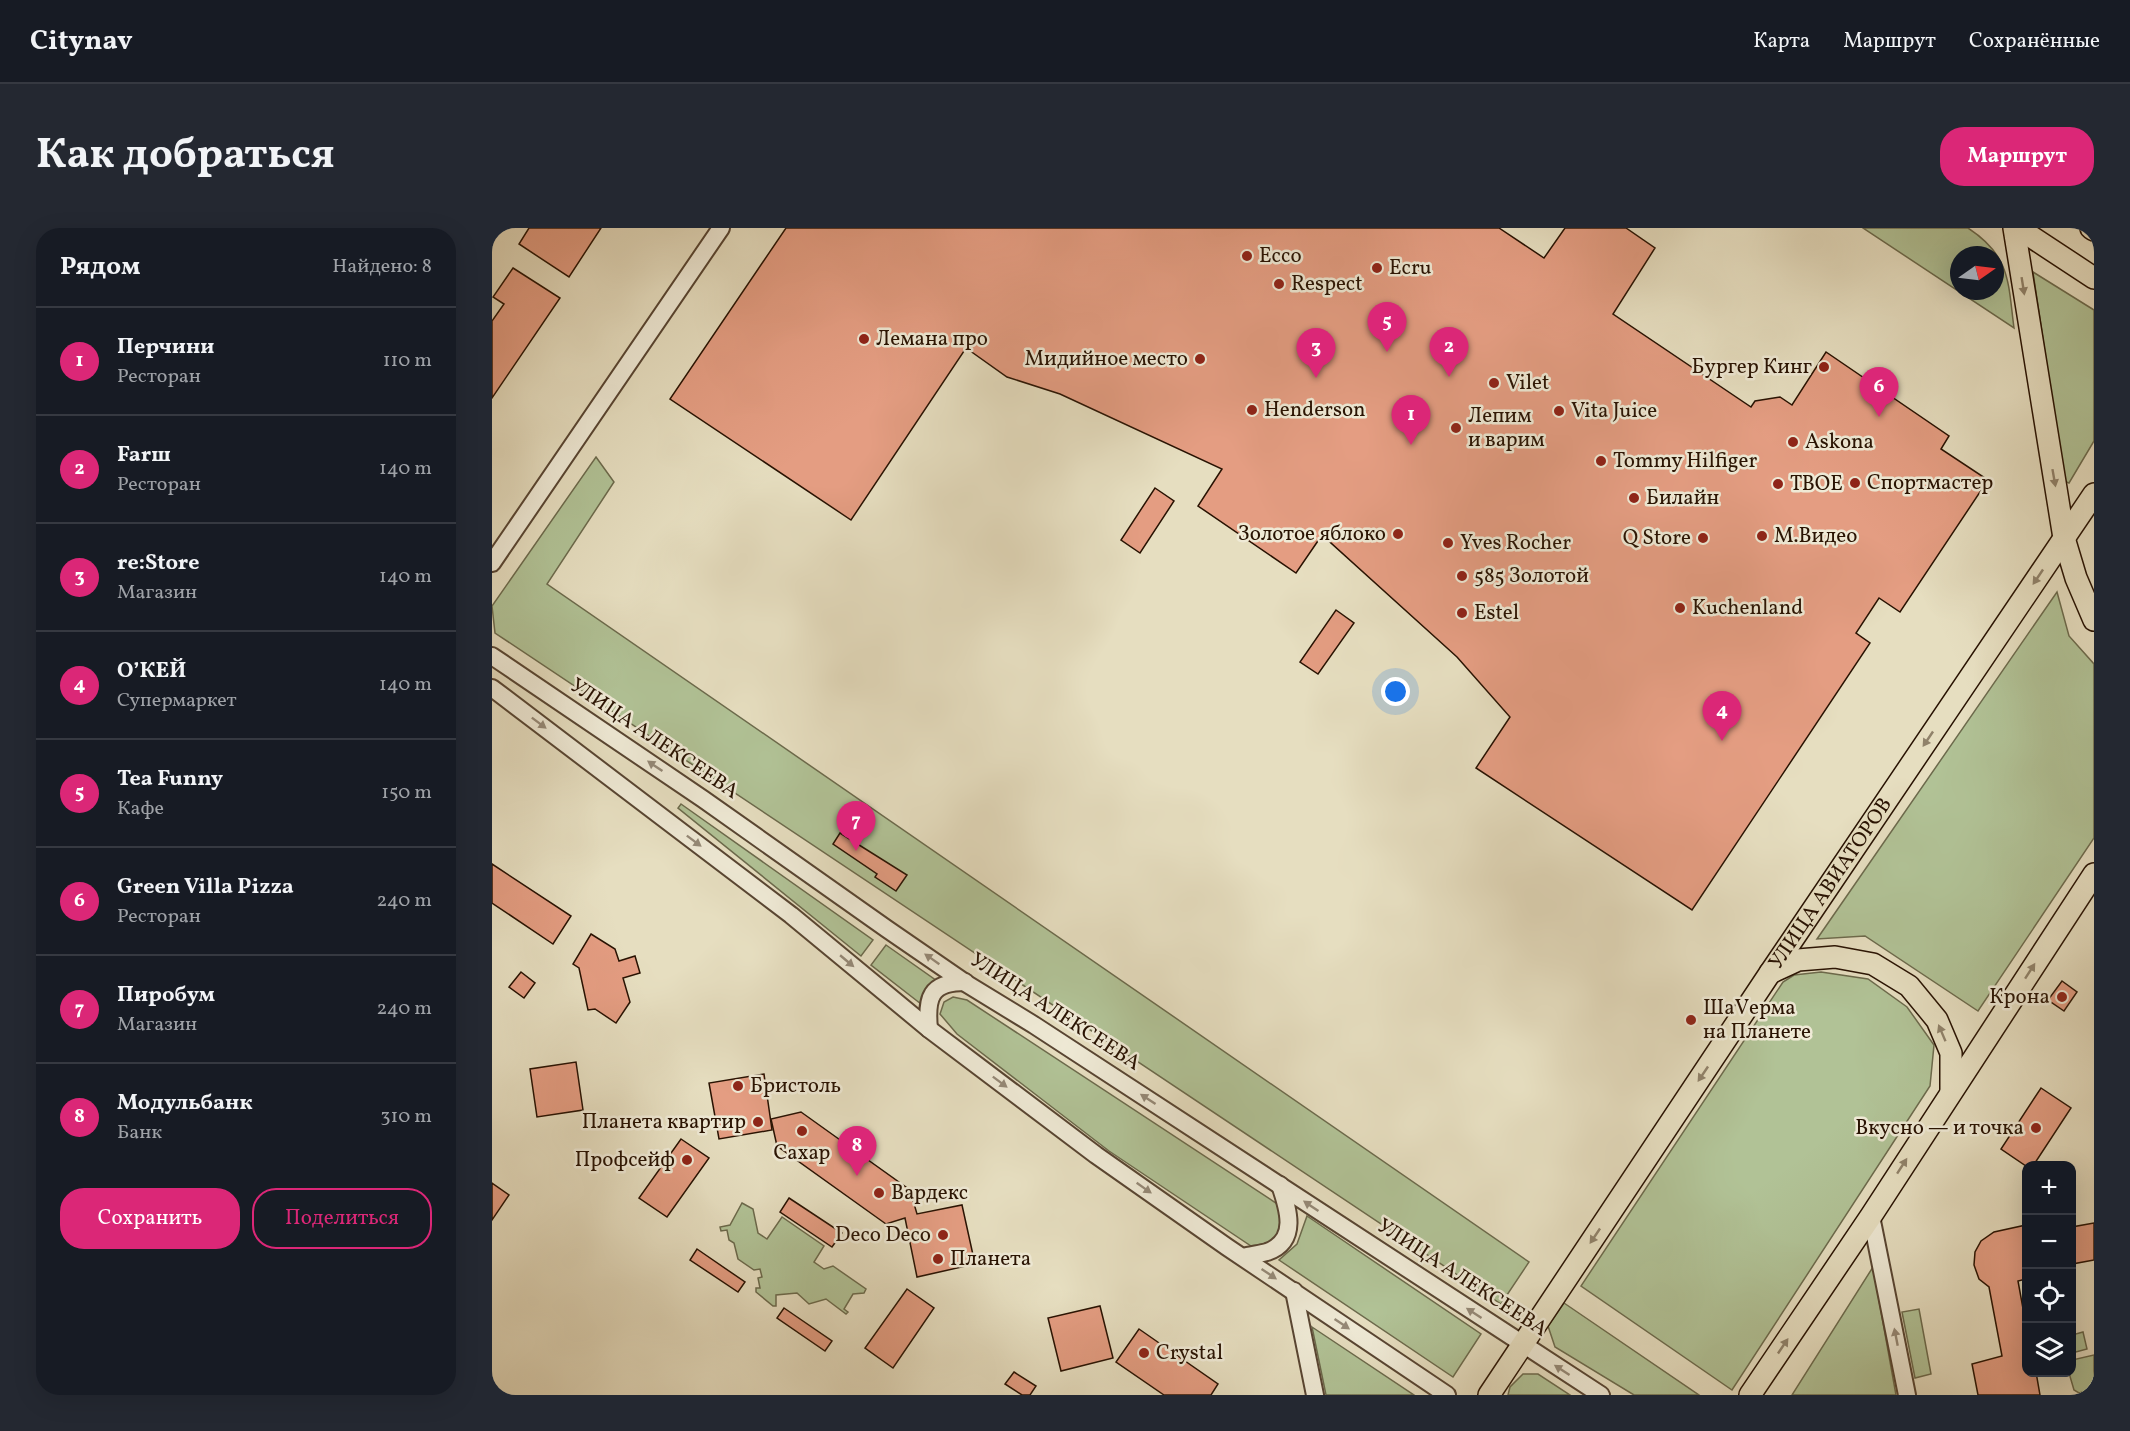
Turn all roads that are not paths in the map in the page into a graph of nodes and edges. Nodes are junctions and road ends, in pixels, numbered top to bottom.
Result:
1 (721, 228) edge
2 (2014, 228) edge
3 (2018, 228) edge
4 (2094, 278) edge
5 (2094, 494) edge
6 (2064, 538) junction
7 (492, 563) edge
8 (2094, 620) edge
9 (492, 656) edge
10 (492, 688) edge
11 (2094, 874) edge
12 (1770, 973) junction
13 (965, 982) junction
14 (929, 1029) junction
15 (1952, 1090) junction
16 (1280, 1185) junction
17 (1871, 1216) junction
18 (1244, 1257) junction
19 (1294, 1291) junction
20 (1524, 1345) junction
21 (1316, 1395) edge
22 (1447, 1395) edge
23 (1489, 1395) edge
24 (1601, 1395) edge
25 (1750, 1395) edge
26 (1907, 1395) edge

1 - 7 street
2 -> 6 main road
3 - 4 main road
5 - 6 main road, УЛИЦА АВИАТОРОВ
6 - 8 main road
6 -> 12 main road, УЛИЦА АВИАТОРОВ
13 -> 9 street, УЛИЦА АЛЕКСЕЕВА
10 -> 14 street
15 -> 11 main road
15 -> 12 main road
12 -> 20 main road, УЛИЦА АВИАТОРОВ
13 - 14 street
16 -> 13 street, УЛИЦА АЛЕКСЕЕВА
14 -> 18 street
17 -> 15 main road
16 - 18 street
20 -> 16 street, УЛИЦА АЛЕКСЕЕВА
25 -> 17 main road
26 -> 17 street
18 -> 19 street
19 - 21 street
19 -> 22 street
20 - 23 main road, УЛИЦА АВИАТОРОВ
24 -> 20 street, УЛИЦА АЛЕКСЕЕВА

